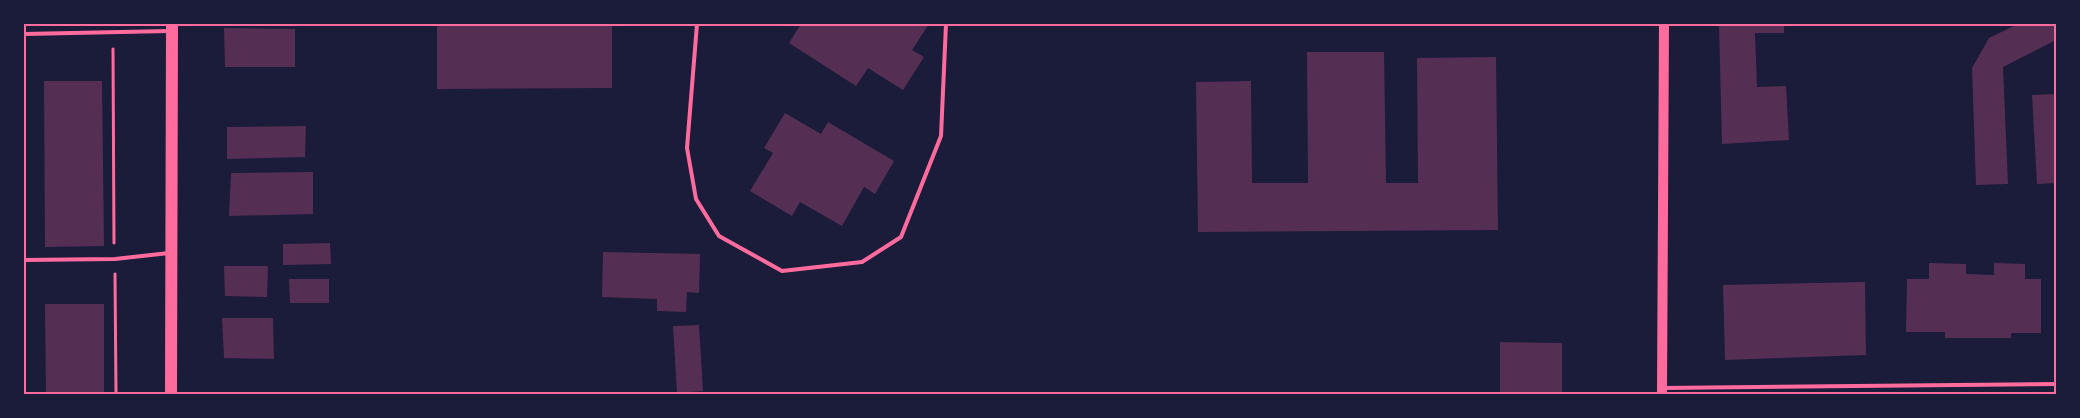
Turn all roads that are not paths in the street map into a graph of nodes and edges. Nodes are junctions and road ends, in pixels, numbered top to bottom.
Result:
1 (697, 24) edge
2 (946, 24) edge
3 (1664, 24) edge
4 (172, 27) edge
5 (24, 34) edge
6 (172, 252) junction
7 (24, 260) edge
8 (2056, 384) edge
9 (1662, 391) edge
10 (171, 394) edge

1 - 2 lane
3 - 9 main road
4 - 5 lane
4 - 6 main road
6 - 7 lane
6 - 10 main road
8 - 9 lane

